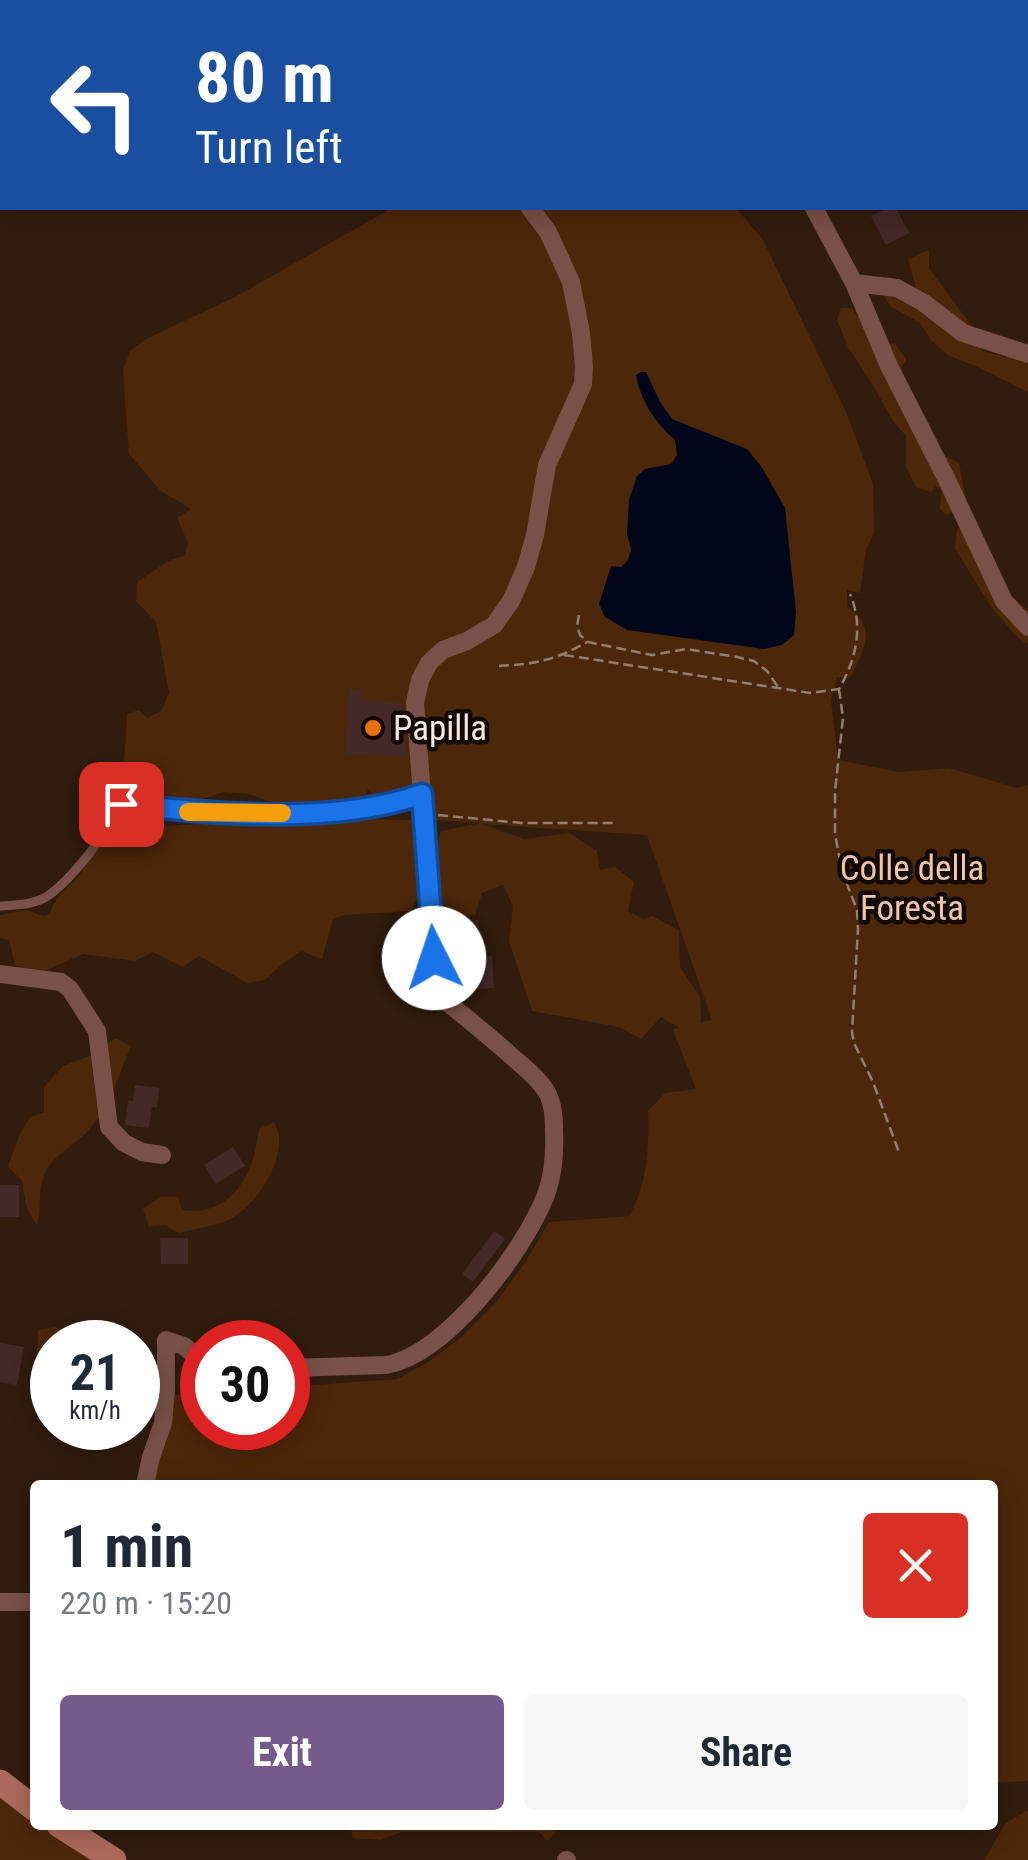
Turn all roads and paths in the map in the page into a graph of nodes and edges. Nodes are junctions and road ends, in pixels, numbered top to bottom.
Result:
1 (532, 210) edge
2 (815, 210) edge
3 (854, 283) junction
4 (1028, 354) edge
5 (850, 594) dead end
6 (579, 615) dead end
7 (1028, 627) edge
8 (588, 642) junction
9 (564, 656) junction
10 (499, 666) dead end
11 (778, 689) junction
12 (838, 689) junction
13 (423, 801) junction
14 (614, 822) dead end
15 (0, 906) edge
16 (0, 974) edge
17 (162, 1155) dead end
18 (900, 1155) dead end
19 (180, 1345) edge
20 (310, 1367) edge
21 (146, 1480) edge
22 (0, 1602) edge
23 (30, 1602) edge
24 (0, 1782) edge
25 (30, 1805) edge
26 (67, 1830) edge
27 (114, 1860) edge

1 - 13 street
2 - 3 street
3 - 4 street
3 - 7 street
5 - 12 path
6 - 8 path
8 - 9 path
8 - 11 path
9 - 10 path
9 - 11 path
11 - 12 path
12 - 18 path
13 - 14 path
13 - 15 lane
13 - 20 street
16 - 17 street
19 - 21 street
22 - 23 street
24 - 25 main road
26 - 27 main road

